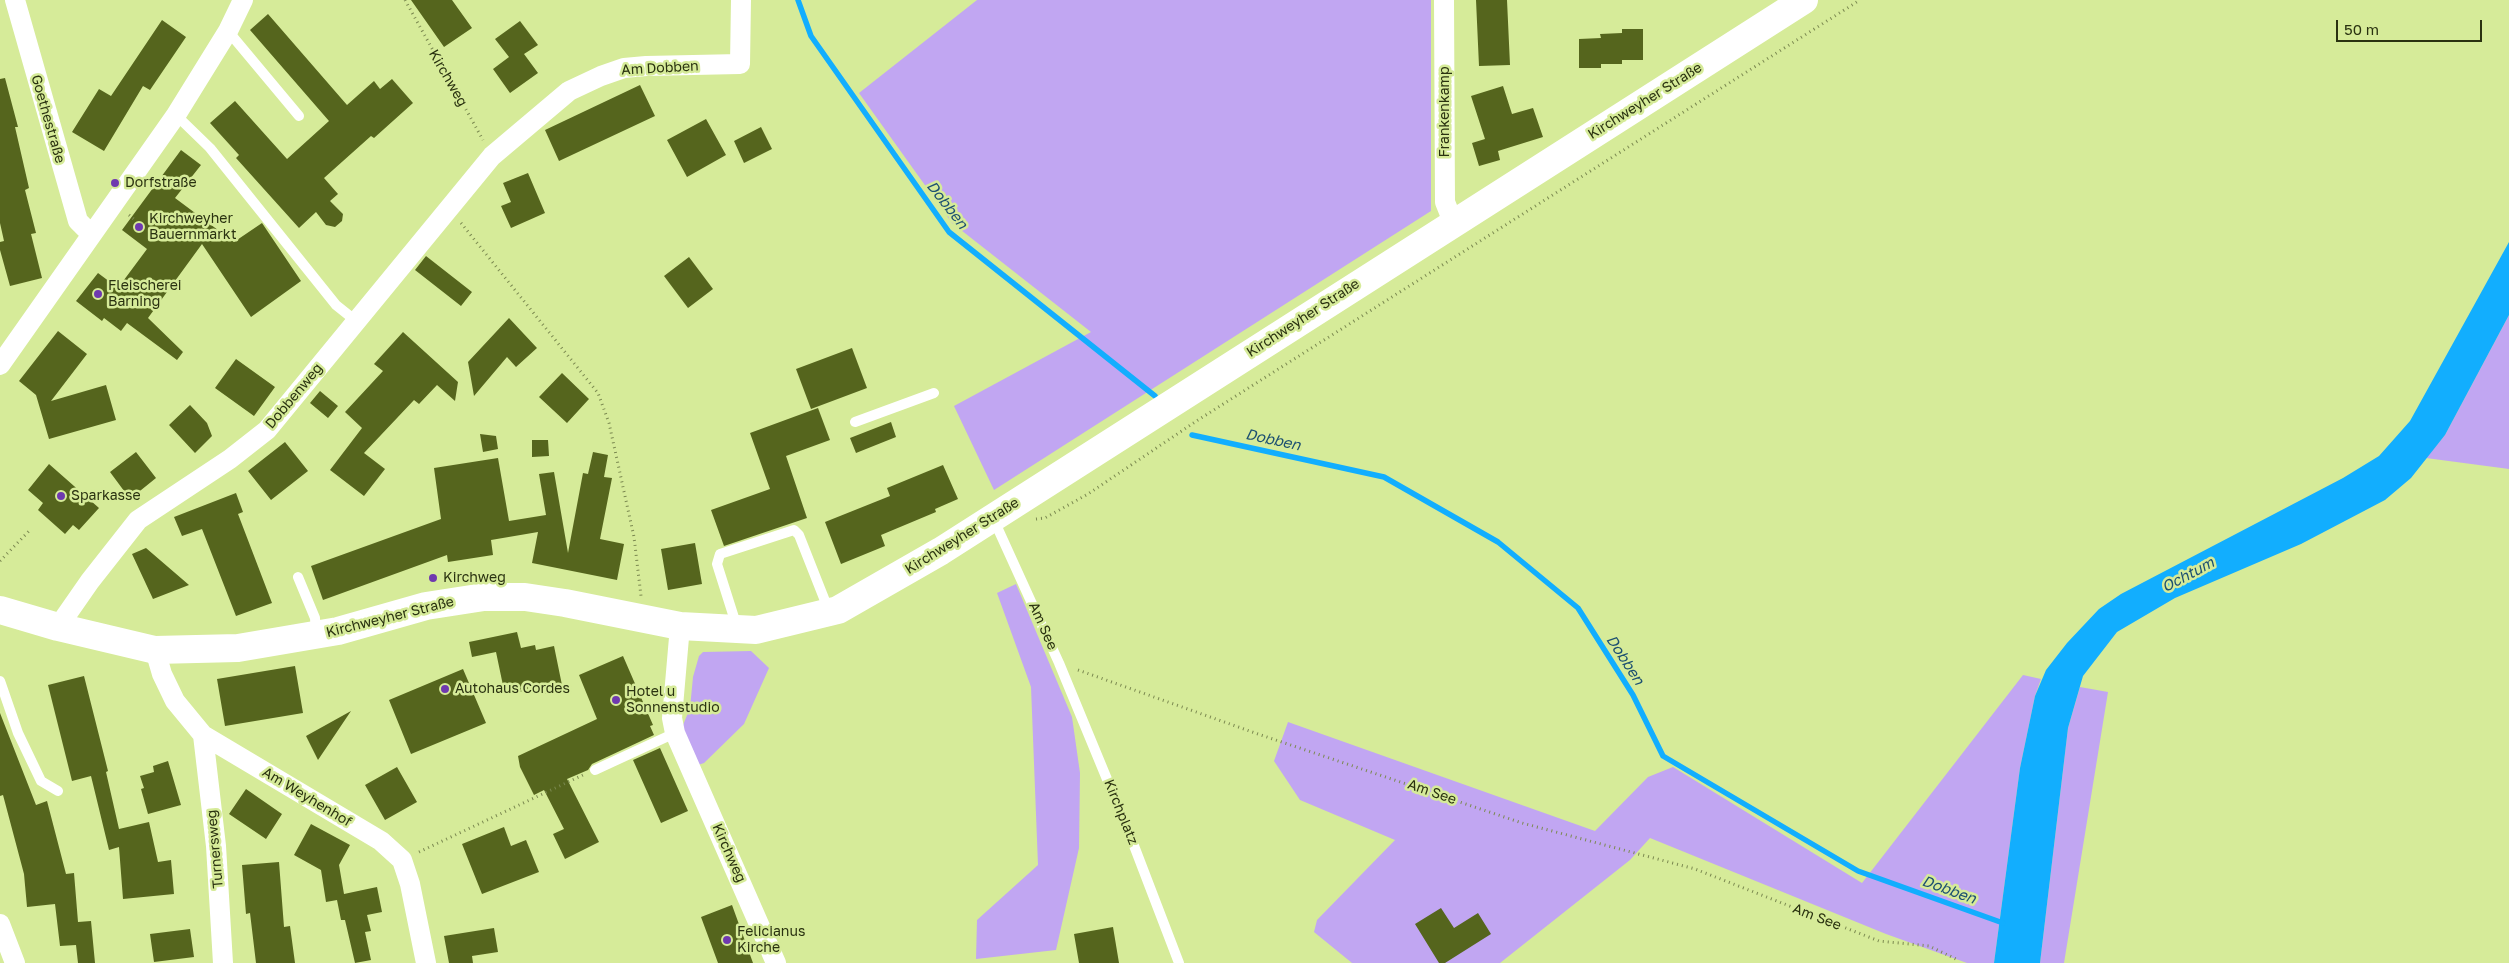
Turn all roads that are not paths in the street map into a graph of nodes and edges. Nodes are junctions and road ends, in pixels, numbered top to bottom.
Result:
1 (15, 0) edge
2 (243, 0) edge
3 (741, 0) edge
4 (1444, 0) edge
5 (1804, 0) edge
6 (228, 31) junction
7 (176, 116) junction
8 (300, 116) dead end
9 (448, 207) joint
10 (1453, 222) junction
11 (91, 234) junction
12 (356, 321) junction
13 (0, 365) edge
14 (934, 393) dead end
15 (855, 422) dead end
16 (997, 525) junction
17 (298, 577) dead end
18 (0, 610) edge
19 (830, 612) junction
20 (680, 626) junction
21 (58, 627) junction
22 (738, 629) junction
23 (316, 635) junction
24 (155, 650) junction
25 (1060, 663) joint
26 (0, 681) edge
27 (675, 733) junction
28 (203, 735) junction
29 (595, 770) road end
30 (58, 791) dead end
31 (0, 924) edge
32 (15, 963) edge
33 (223, 963) edge
34 (426, 963) edge
35 (776, 963) edge
36 (1179, 963) edge

1 - 11 street, Goethestraße
2 - 6 street
3 - 9 street, Am Dobben
4 - 10 street, Frankenkamp
5 - 10 main road, Kirchweyher Straße
6 - 7 street
6 - 8 lane
7 - 11 street
7 - 12 lane
9 - 12 street, Dobbenweg
10 - 16 main road, Kirchweyher Straße
11 - 13 street
12 - 21 street, Dobbenweg
14 - 15 lane
16 - 19 main road, Kirchweyher Straße
16 - 25 lane, Am See
17 - 23 lane
18 - 21 main road, Kirchweyher Straße
19 - 22 main road, Kirchweyher Straße
19 - 22 lane
20 - 22 main road, Kirchweyher Straße
20 - 23 main road, Kirchweyher Straße
20 - 27 street, Kirchweg
21 - 24 main road, Kirchweyher Straße
23 - 24 main road, Kirchweyher Straße
24 - 28 street, Am Weyhenhof
25 - 36 lane, Kirchplatz
26 - 30 lane
27 - 29 lane
27 - 35 street, Kirchweg
28 - 33 street, Turnersweg
28 - 34 street, Am Weyhenhof
31 - 32 street

